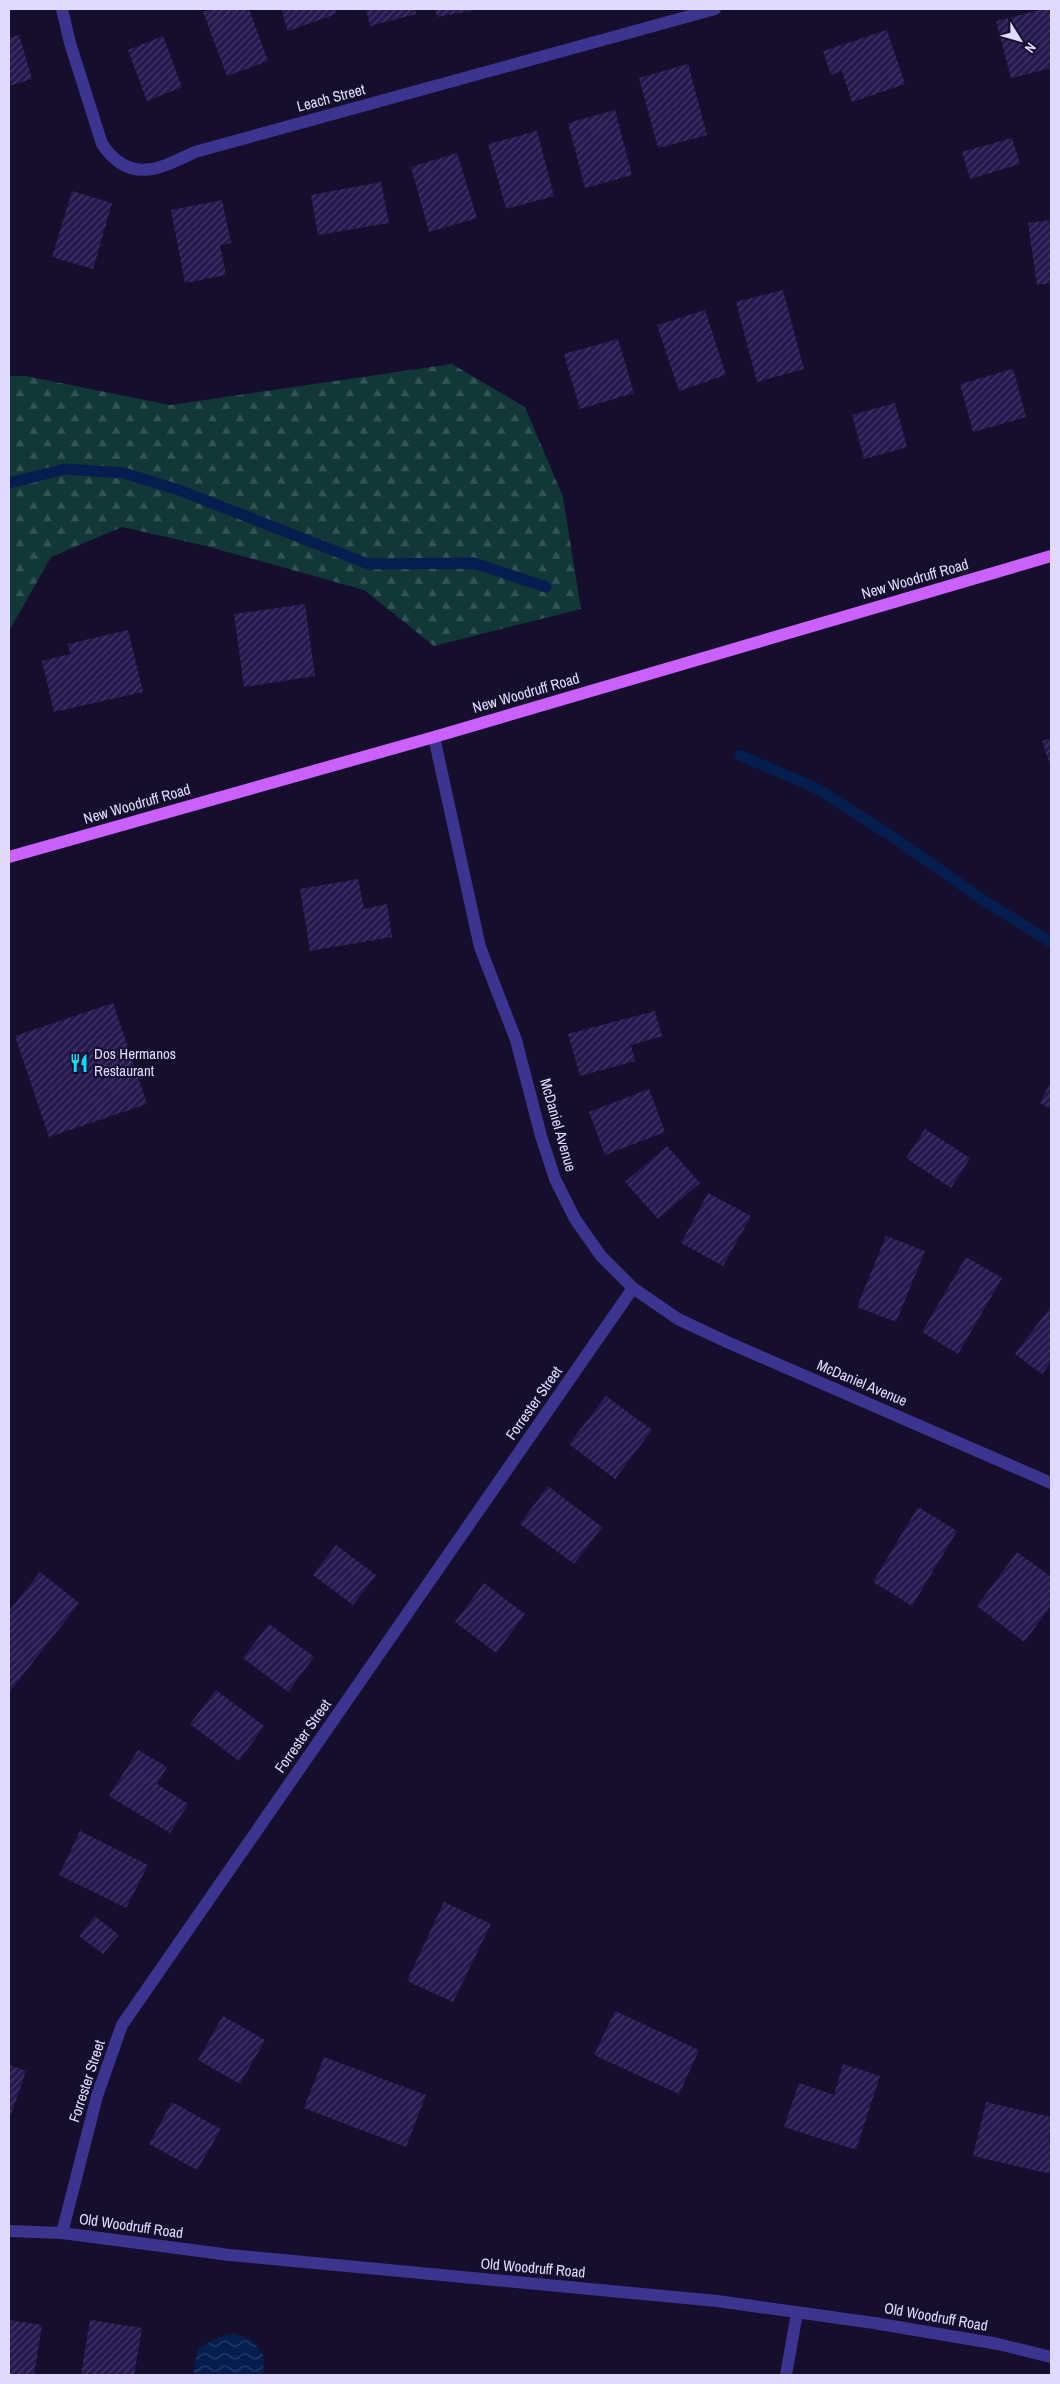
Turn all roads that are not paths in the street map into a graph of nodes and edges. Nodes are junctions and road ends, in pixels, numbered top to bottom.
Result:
1 (62, 9) edge
2 (715, 9) edge
3 (1051, 556) edge
4 (434, 737) junction
5 (9, 857) edge
6 (634, 1288) junction
7 (1051, 1483) edge
8 (9, 2231) edge
9 (62, 2233) junction
10 (797, 2313) junction
11 (1051, 2357) edge
12 (786, 2375) edge

1 - 2 street, Leach Street
3 - 4 main road, New Woodruff Road
4 - 5 main road, New Woodruff Road
4 - 6 street, McDaniel Avenue
6 - 7 street, McDaniel Avenue
6 - 9 street, Forrester Street
8 - 9 street, Old Woodruff Road
9 - 10 street, Old Woodruff Road
10 - 11 street, Old Woodruff Road
10 - 12 street

